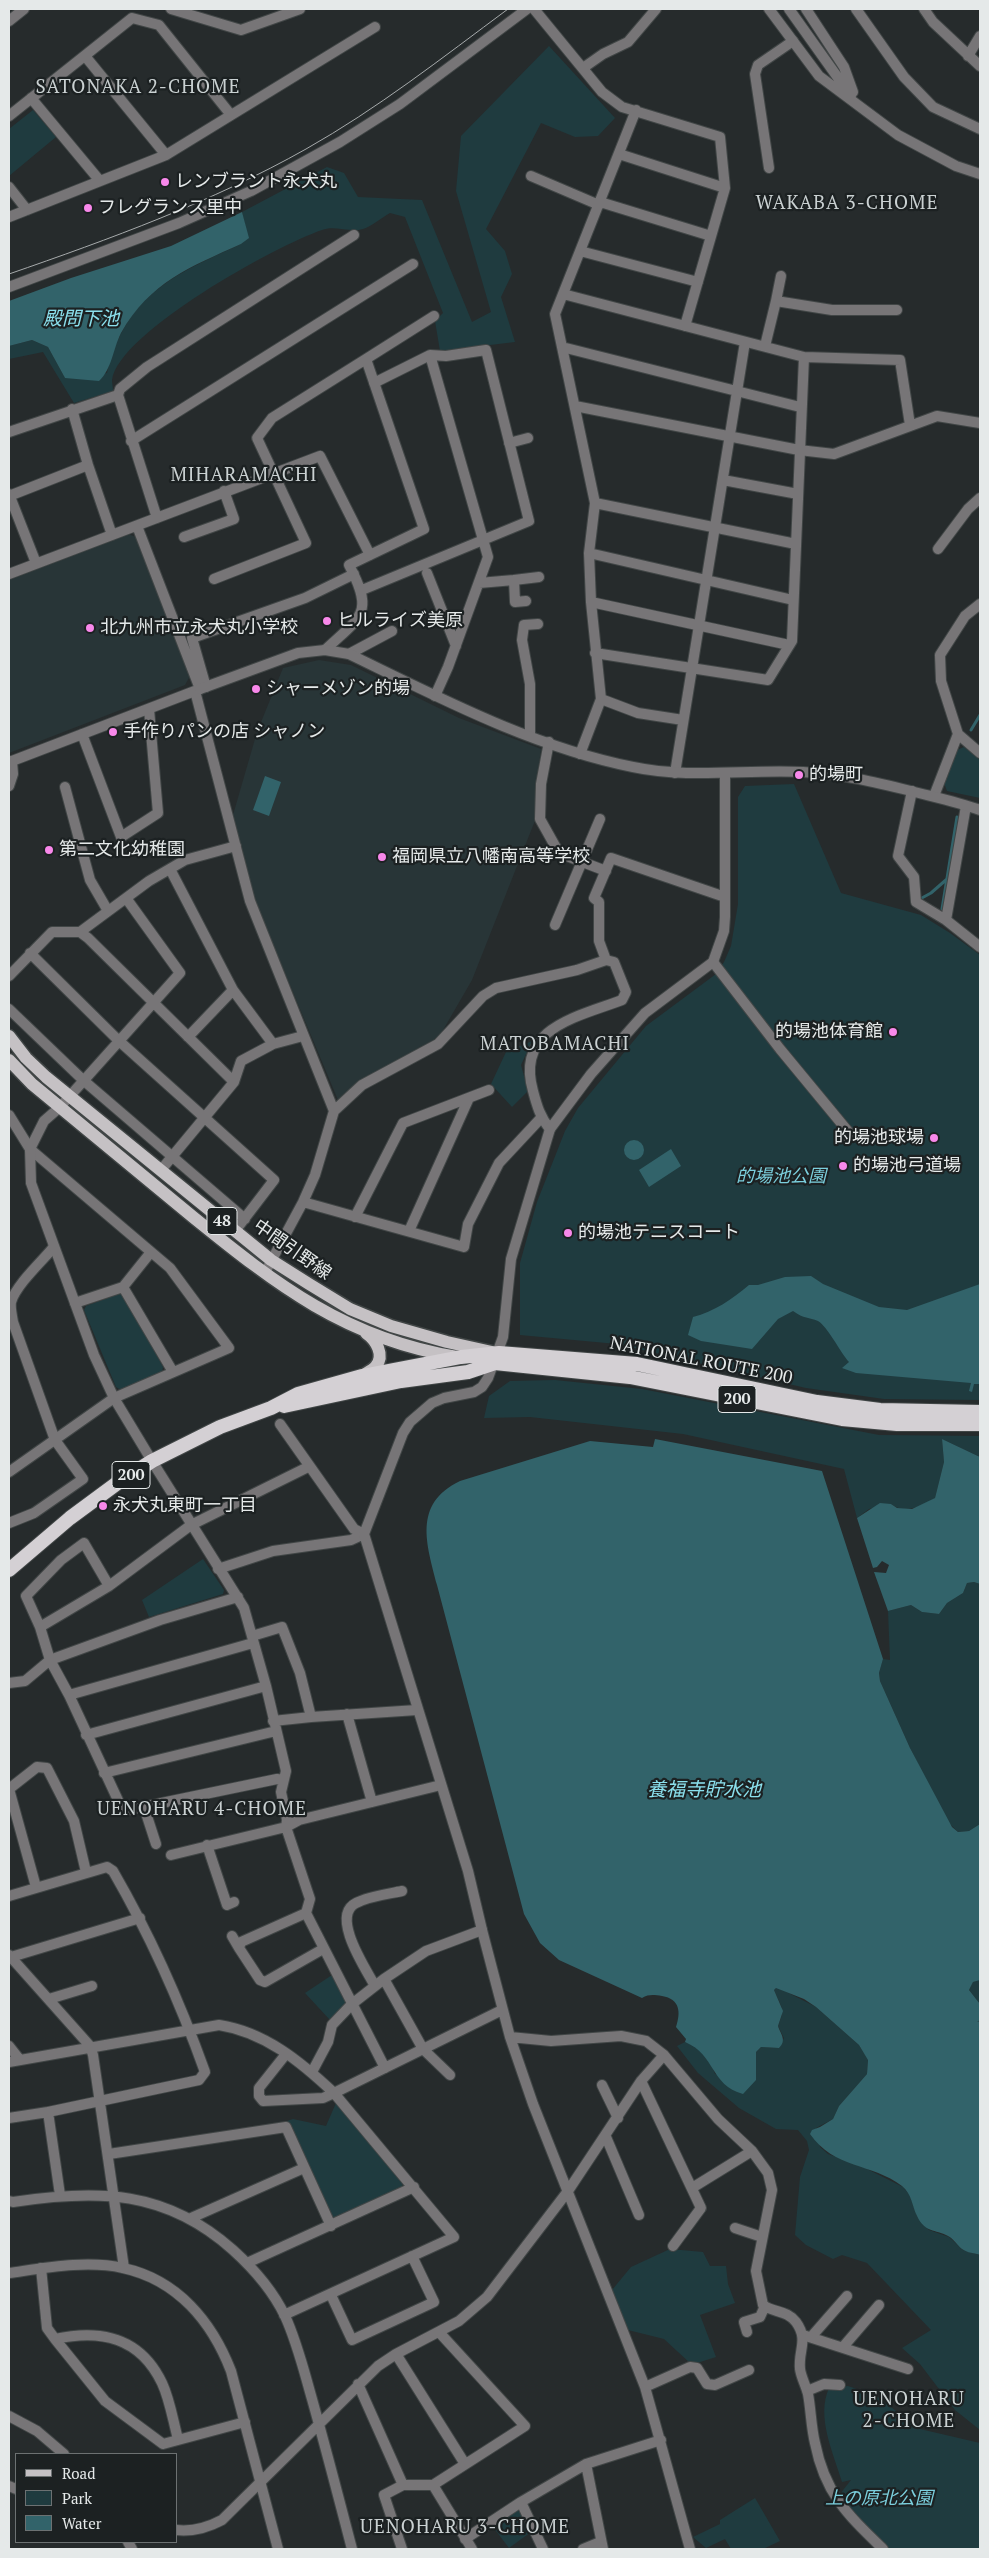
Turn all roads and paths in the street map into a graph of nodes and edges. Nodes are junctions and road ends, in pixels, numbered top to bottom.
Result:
1 (24, 9) edge
2 (171, 9) edge
3 (300, 9) edge
4 (527, 9) edge
5 (534, 9) edge
6 (656, 9) edge
7 (769, 9) edge
8 (789, 9) edge
9 (806, 9) edge
10 (856, 9) edge
11 (924, 9) edge
12 (9, 21) edge
13 (375, 27) dead end
14 (980, 36) edge
15 (793, 41) junction
16 (85, 56) junction
17 (968, 56) junction
18 (980, 66) edge
19 (583, 68) junction
20 (31, 98) junction
21 (858, 105) junction
22 (636, 110) junction
23 (231, 115) junction
24 (9, 116) edge
25 (980, 129) edge
26 (619, 154) junction
27 (166, 155) junction
28 (769, 168) dead end
29 (980, 174) edge
30 (531, 176) dead end
31 (100, 181) junction
32 (9, 187) edge
33 (725, 188) junction
34 (599, 204) junction
35 (27, 210) junction
36 (9, 217) edge
37 (354, 234) dead end
38 (711, 236) junction
39 (580, 251) junction
40 (413, 264) dead end
41 (781, 276) dead end
42 (698, 282) junction
43 (9, 287) edge
44 (563, 294) junction
45 (776, 301) junction
46 (897, 310) dead end
47 (434, 316) dead end
48 (685, 326) junction
49 (744, 342) junction
50 (765, 346) junction
51 (562, 347) junction
52 (430, 355) junction
53 (804, 357) junction
54 (366, 359) junction
55 (374, 382) junction
56 (736, 391) junction
57 (118, 395) junction
58 (575, 406) junction
59 (800, 408) junction
60 (72, 409) junction
61 (980, 424) edge
62 (910, 426) junction
63 (9, 432) edge
64 (730, 436) junction
65 (528, 438) dead end
66 (130, 441) junction
67 (509, 443) junction
68 (800, 450) junction
69 (88, 465) junction
70 (274, 473) junction
71 (723, 480) junction
72 (224, 491) junction
73 (798, 494) junction
74 (9, 496) edge
75 (980, 498) edge
76 (595, 503) junction
77 (157, 518) junction
78 (137, 526) junction
79 (714, 528) junction
80 (112, 535) junction
81 (184, 537) dead end
82 (484, 541) junction
83 (796, 544) junction
84 (938, 549) dead end
85 (589, 553) junction
86 (370, 555) junction
87 (36, 563) junction
88 (427, 573) dead end
89 (9, 574) edge
90 (354, 574) junction
91 (539, 577) dead end
92 (214, 579) dead end
93 (514, 580) junction
94 (706, 580) junction
95 (478, 584) junction
96 (362, 590) junction
97 (793, 600) junction
98 (526, 601) dead end
99 (591, 602) junction
100 (980, 604) edge
101 (538, 624) dead end
102 (700, 626) junction
103 (392, 631) dead end
104 (789, 645) junction
105 (456, 646) junction
106 (326, 650) junction
107 (350, 654) junction
108 (595, 654) junction
109 (692, 669) junction
110 (200, 689) junction
111 (435, 696) junction
112 (601, 699) junction
113 (149, 708) junction
114 (683, 720) junction
115 (82, 734) junction
116 (958, 734) junction
117 (530, 735) junction
118 (549, 742) junction
119 (980, 753) edge
120 (580, 754) junction
121 (10, 762) edge
122 (674, 773) junction
123 (726, 773) junction
124 (9, 786) edge
125 (65, 787) dead end
126 (912, 792) junction
127 (934, 796) junction
128 (966, 806) junction
129 (980, 809) edge
130 (599, 818) dead end
131 (236, 846) junction
132 (582, 862) junction
133 (170, 868) junction
134 (606, 872) junction
135 (126, 898) junction
136 (725, 898) junction
137 (108, 911) junction
138 (946, 920) junction
139 (555, 925) dead end
140 (80, 932) junction
141 (980, 947) edge
142 (30, 953) junction
143 (606, 960) junction
144 (713, 962) junction
145 (9, 976) edge
146 (233, 990) junction
147 (152, 1002) junction
148 (9, 1009) edge
149 (9, 1036) edge
150 (188, 1036) junction
151 (303, 1036) junction
152 (118, 1040) junction
153 (273, 1044) junction
154 (9, 1060) edge
155 (83, 1080) junction
156 (234, 1082) junction
157 (488, 1090) dead end
158 (70, 1097) junction
159 (469, 1098) junction
160 (60, 1106) junction
161 (334, 1111) junction
162 (9, 1115) edge
163 (205, 1117) junction
164 (541, 1118) junction
165 (550, 1129) junction
166 (846, 1137) dead end
167 (30, 1149) junction
168 (171, 1157) junction
169 (161, 1170) junction
170 (303, 1202) junction
171 (355, 1217) junction
172 (245, 1219) junction
173 (235, 1231) junction
174 (408, 1231) junction
175 (53, 1248) junction
176 (151, 1252) junction
177 (271, 1260) junction
178 (264, 1274) junction
179 (123, 1287) junction
180 (75, 1303) junction
181 (11, 1322) edge
182 (361, 1329) junction
183 (461, 1357) junction
184 (497, 1358) junction
185 (173, 1372) junction
186 (362, 1376) junction
187 (114, 1398) junction
188 (271, 1408) junction
189 (980, 1412) edge
190 (280, 1424) dead end
191 (980, 1424) edge
192 (55, 1440) junction
193 (152, 1461) junction
194 (308, 1467) junction
195 (9, 1472) edge
196 (9, 1523) edge
197 (191, 1525) junction
198 (364, 1534) junction
199 (218, 1569) junction
200 (9, 1570) edge
201 (109, 1586) junction
202 (238, 1597) junction
203 (40, 1627) junction
204 (253, 1639) junction
205 (50, 1660) junction
206 (9, 1682) edge
207 (266, 1686) junction
208 (69, 1695) junction
209 (417, 1710) junction
210 (348, 1714) junction
211 (311, 1717) junction
212 (275, 1726) junction
213 (86, 1735) junction
214 (104, 1773) junction
215 (283, 1780) junction
216 (441, 1785) junction
217 (372, 1802) junction
218 (144, 1807) junction
219 (286, 1827) junction
220 (156, 1844) dead end
221 (208, 1845) junction
222 (171, 1855) dead end
223 (86, 1872) junction
224 (36, 1887) junction
225 (402, 1891) dead end
226 (9, 1896) edge
227 (227, 1905) dead end
228 (306, 1913) junction
229 (140, 1918) junction
230 (482, 1930) junction
231 (232, 1936) dead end
232 (239, 1948) junction
233 (323, 1949) junction
234 (10, 1956) edge
235 (384, 1979) junction
236 (92, 1986) dead end
237 (375, 1986) junction
238 (48, 1999) junction
239 (352, 2004) junction
240 (502, 2010) junction
241 (190, 2030) junction
242 (510, 2037) junction
243 (9, 2046) edge
244 (90, 2046) junction
245 (422, 2049) junction
246 (286, 2054) junction
247 (664, 2055) junction
248 (20, 2060) junction
249 (9, 2062) edge
250 (385, 2068) junction
251 (312, 2072) junction
252 (450, 2075) dead end
253 (641, 2081) junction
254 (602, 2085) dead end
255 (334, 2093) junction
256 (99, 2100) junction
257 (48, 2112) junction
258 (9, 2118) edge
259 (618, 2118) junction
260 (606, 2137) junction
261 (752, 2151) junction
262 (109, 2154) junction
263 (304, 2168) junction
264 (414, 2187) junction
265 (692, 2188) junction
266 (568, 2191) junction
267 (60, 2194) junction
268 (113, 2196) junction
269 (9, 2201) edge
270 (639, 2215) dead end
271 (190, 2218) junction
272 (331, 2226) junction
273 (734, 2228) dead end
274 (762, 2237) junction
275 (673, 2246) dead end
276 (412, 2256) junction
277 (247, 2263) junction
278 (41, 2268) junction
279 (124, 2268) junction
280 (9, 2273) edge
281 (331, 2295) junction
282 (847, 2296) dead end
283 (879, 2305) dead end
284 (765, 2306) junction
285 (284, 2315) junction
286 (439, 2332) junction
287 (747, 2332) dead end
288 (807, 2336) junction
289 (54, 2339) junction
290 (843, 2347) junction
291 (396, 2354) junction
292 (908, 2369) dead end
293 (748, 2370) dead end
294 (358, 2384) junction
295 (840, 2385) dead end
296 (645, 2387) junction
297 (806, 2391) junction
298 (9, 2416) edge
299 (245, 2422) junction
300 (319, 2423) junction
301 (178, 2439) junction
302 (661, 2440) junction
303 (63, 2453) edge
304 (464, 2464) junction
305 (586, 2464) junction
306 (261, 2482) junction
307 (404, 2485) junction
308 (433, 2485) junction
309 (521, 2502) junction
310 (178, 2530) edge
311 (465, 2539) junction
312 (601, 2545) edge
313 (278, 2549) edge
314 (352, 2549) edge
315 (402, 2549) edge
316 (472, 2549) edge
317 (543, 2549) edge
318 (582, 2549) edge
319 (690, 2549) edge
320 (884, 2549) edge

1 - 12 street
2 - 3 street
4 - 43 street
5 - 19 street
6 - 19 street
7 - 15 street
8 - 21 street
9 - 21 street
10 - 25 street
11 - 17 street
13 - 23 street
14 - 17 street
15 - 21 street
15 - 28 street
16 - 20 street
16 - 23 street
16 - 27 street
17 - 18 street
19 - 22 street
20 - 24 street
20 - 31 street
21 - 29 street
22 - 26 street
22 - 33 street
23 - 27 street
26 - 33 street
26 - 34 street
27 - 31 street
30 - 34 street
31 - 35 street
32 - 35 street
33 - 38 street
34 - 38 street
34 - 39 street
35 - 36 street
37 - 57 street
38 - 42 street
39 - 42 street
39 - 44 street
40 - 66 street
41 - 45 street
42 - 48 street
44 - 48 street
44 - 51 street
45 - 46 street
45 - 50 street
47 - 54 street
48 - 49 street
49 - 50 street
49 - 56 street
50 - 53 street
51 - 56 street
51 - 58 street
52 - 55 street
52 - 67 street
52 - 82 street
53 - 59 street
53 - 62 street
54 - 55 street
54 - 70 street
55 - 86 street
56 - 59 street
56 - 64 street
57 - 60 street
57 - 66 street
58 - 64 street
58 - 76 street
59 - 68 street
60 - 63 street
60 - 69 street
61 - 62 street
62 - 68 street
64 - 68 street
64 - 71 street
65 - 67 street
66 - 77 street
67 - 82 street
68 - 73 street
69 - 74 street
69 - 80 street
70 - 72 street
70 - 86 street
70 - 92 street
71 - 73 street
71 - 79 street
72 - 77 street
72 - 81 street
73 - 83 street
74 - 87 street
75 - 84 street
76 - 79 street
76 - 85 street
77 - 78 street
78 - 80 street
78 - 110 street
79 - 83 street
79 - 94 street
80 - 87 street
82 - 95 street
82 - 96 street
83 - 97 street
85 - 94 street
85 - 99 street
86 - 90 street
87 - 89 street
88 - 105 street
90 - 96 street
90 - 110 street
91 - 93 street
93 - 95 street
93 - 98 street
94 - 97 street
94 - 102 street
95 - 105 street
96 - 106 street
97 - 104 street
99 - 102 street
99 - 108 street
100 - 116 street
101 - 117 street
102 - 104 street
102 - 109 street
103 - 107 street
104 - 109 street
105 - 111 street
106 - 107 street
106 - 110 street
107 - 111 street
108 - 109 street
108 - 112 street
109 - 114 street
110 - 113 street
110 - 131 street
111 - 117 street
112 - 114 street
112 - 120 street
113 - 115 street
113 - 115 street
114 - 122 street
115 - 121 street
116 - 119 street
116 - 127 street
117 - 118 street
118 - 120 street
118 - 132 street
120 - 122 street
121 - 124 street
122 - 123 street
123 - 126 street
123 - 136 street
125 - 137 street
126 - 127 street
126 - 138 street
127 - 128 street
128 - 129 street
128 - 138 street
130 - 132 street
131 - 133 street
131 - 151 street
132 - 134 street
132 - 139 street
133 - 135 street
133 - 146 street
134 - 136 street
134 - 143 street
135 - 137 street
135 - 147 street
136 - 144 street
137 - 140 street
138 - 141 street
140 - 142 street
140 - 147 street
142 - 145 street
142 - 152 street
143 - 161 street
143 - 164 street
144 - 165 street
144 - 166 street
146 - 150 street
146 - 153 street
147 - 150 street
147 - 152 street
148 - 155 street
149 - 158 main road, 中間引野線 / 48
150 - 156 street
151 - 153 street
151 - 161 street
152 - 155 street
152 - 163 street
153 - 156 street
154 - 160 main road, 中間引野線 / 48
155 - 158 street
155 - 168 street
156 - 163 street
157 - 159 street
158 - 160 street
158 - 169 main road, 中間引野線 / 48
159 - 171 street
159 - 174 street
160 - 167 street
160 - 178 main road, 中間引野線 / 48
161 - 170 street
162 - 167 street
163 - 168 street
163 - 172 street
164 - 165 street
164 - 174 street
165 - 184 street
167 - 175 street
167 - 176 street
168 - 169 street
168 - 172 street
169 - 173 main road, 中間引野線 / 48
170 - 171 street
170 - 177 street
171 - 174 street
172 - 173 street
173 - 177 main road, 中間引野線 / 48
175 - 180 street
175 - 181 street
176 - 179 street
176 - 185 street
177 - 178 street
177 - 184 main road, 中間引野線 / 48
178 - 182 main road, 中間引野線 / 48
179 - 180 street
179 - 185 street
180 - 187 street
181 - 192 street
182 - 183 main road, 中間引野線 / 48
182 - 186 main road
183 - 184 highway, NATIONAL ROUTE 200 / 200
183 - 186 highway, NATIONAL ROUTE 200 / 200
184 - 188 highway, NATIONAL ROUTE 200 / 200
184 - 189 highway, NATIONAL ROUTE 200 / 200
184 - 191 highway, NATIONAL ROUTE 200 / 200
184 - 198 street
185 - 187 street
186 - 188 highway, NATIONAL ROUTE 200 / 200
187 - 192 street
187 - 193 street
188 - 193 highway, NATIONAL ROUTE 200 / 200
190 - 194 street
192 - 195 street
192 - 196 street
193 - 197 street
193 - 200 highway, NATIONAL ROUTE 200 / 200
194 - 197 street
194 - 198 street
197 - 199 street
197 - 201 street
198 - 199 street
198 - 209 street
199 - 202 street
201 - 203 street
201 - 203 street
202 - 204 street
202 - 205 street
203 - 205 street
204 - 207 street
204 - 208 street
204 - 211 street
205 - 206 street
205 - 208 street
207 - 212 street
207 - 213 street
208 - 213 street
209 - 210 street
209 - 216 street
210 - 211 street
210 - 217 street
211 - 212 street
212 - 214 street
212 - 215 street
213 - 214 street
214 - 218 street
215 - 218 street
215 - 219 street
216 - 217 street
216 - 230 street
217 - 219 street
218 - 220 street
219 - 221 street
219 - 228 street
221 - 222 street
221 - 227 street
223 - 224 street
223 - 224 street
223 - 229 street
224 - 226 street
225 - 237 street
228 - 232 street
228 - 233 street
229 - 234 street
229 - 241 street
230 - 235 street
230 - 240 street
231 - 232 street
232 - 233 street
233 - 239 street
234 - 238 street
235 - 237 street
235 - 245 street
236 - 238 street
237 - 239 street
238 - 244 street
239 - 250 street
239 - 251 street
240 - 242 street
240 - 245 street
241 - 244 street
241 - 246 street
241 - 256 street
242 - 247 street
242 - 266 street
243 - 248 street
244 - 248 street
244 - 256 street
245 - 250 street
245 - 252 street
246 - 251 street
246 - 255 street
247 - 253 street
247 - 261 street
248 - 249 street
250 - 255 street
251 - 255 street
253 - 259 street
253 - 265 street
254 - 259 street
255 - 264 street
256 - 257 street
256 - 262 street
257 - 258 street
257 - 267 street
259 - 260 street
260 - 266 street
260 - 270 street
261 - 265 street
261 - 274 street
262 - 263 street
262 - 268 street
263 - 271 street
263 - 272 street
264 - 272 street
264 - 276 street
265 - 275 street
266 - 286 street
266 - 296 street
267 - 268 street
267 - 269 street
268 - 271 street
268 - 279 street
271 - 277 street
272 - 277 street
273 - 274 street
274 - 284 street
276 - 281 street
276 - 281 street
277 - 285 street
278 - 279 street
278 - 280 street
278 - 289 street
279 - 299 street
281 - 285 street
282 - 288 street
283 - 290 street
284 - 287 street
284 - 288 street
285 - 300 street
286 - 291 street
286 - 304 street
288 - 290 street
288 - 297 street
289 - 301 street
289 - 301 street
290 - 292 street
291 - 294 street
291 - 304 street
293 - 296 street
294 - 300 street
294 - 307 street
295 - 297 street
296 - 302 street
297 - 320 street
298 - 303 street
299 - 301 street
299 - 306 street
300 - 306 street
300 - 314 street
302 - 305 street
302 - 319 street
304 - 308 street
305 - 309 street
305 - 312 street
306 - 310 street
306 - 313 street
307 - 308 street
307 - 315 street
308 - 311 street
309 - 311 street
309 - 317 street
311 - 316 street
312 - 318 street

